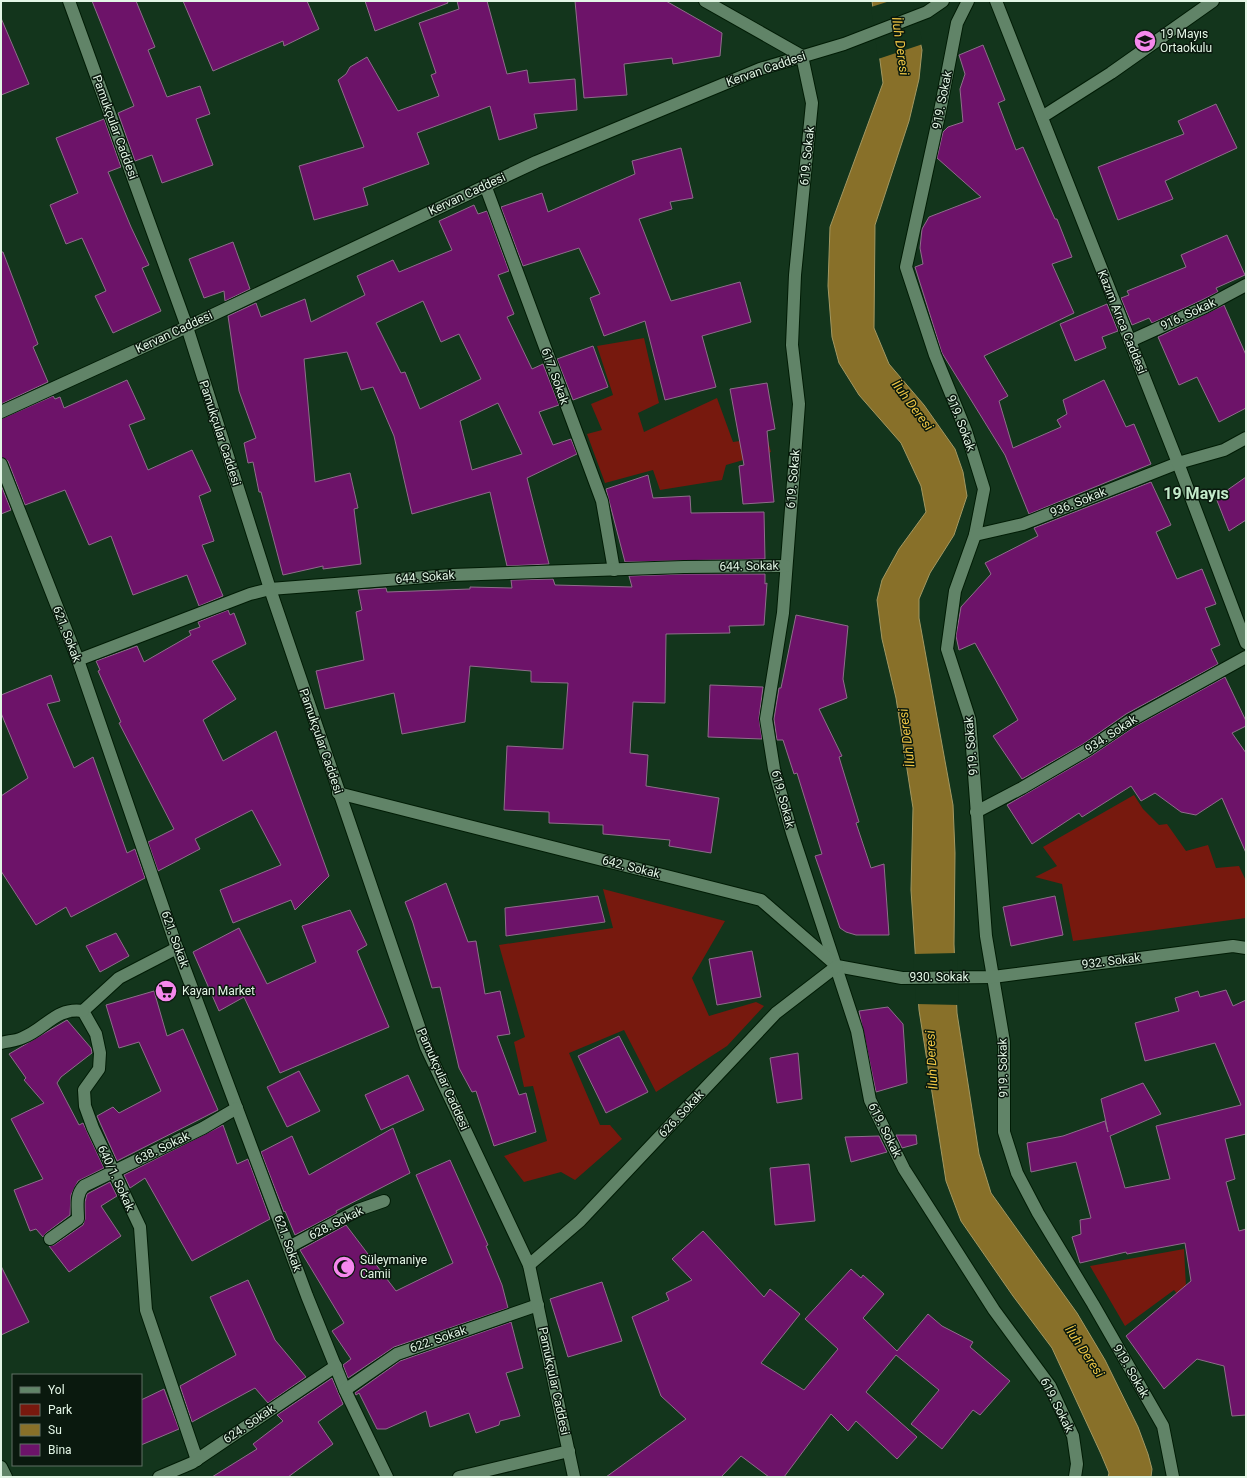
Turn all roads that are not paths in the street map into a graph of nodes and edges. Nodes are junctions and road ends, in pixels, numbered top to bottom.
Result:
1 (69, 1) edge
2 (706, 1) edge
3 (943, 1) edge
4 (968, 1) edge
5 (996, 1) edge
6 (1213, 1) edge
7 (802, 56) junction
8 (1042, 117) junction
9 (484, 185) junction
10 (1246, 285) edge
11 (187, 327) junction
12 (1130, 341) junction
13 (1, 412) edge
14 (1246, 438) edge
15 (1178, 462) junction
16 (1, 464) edge
17 (975, 535) junction
18 (786, 566) junction
19 (614, 570) junction
20 (270, 589) junction
21 (1246, 643) edge
22 (1246, 658) edge
23 (78, 660) junction
24 (338, 793) junction
25 (976, 812) junction
26 (177, 948) junction
27 (1246, 948) edge
28 (837, 966) junction
29 (976, 977) joint
30 (993, 977) junction
31 (83, 1011) junction
32 (1, 1043) edge
33 (238, 1108) junction
34 (113, 1171) junction
35 (384, 1201) dead end
36 (50, 1239) dead end
37 (289, 1247) junction
38 (529, 1265) junction
39 (538, 1305) junction
40 (336, 1366) junction
41 (346, 1390) junction
42 (569, 1451) junction
43 (197, 1460) junction
44 (1, 1467) edge
45 (6, 1477) edge
46 (159, 1477) edge
47 (387, 1477) edge
48 (459, 1477) edge
49 (574, 1477) edge
50 (1075, 1477) edge
51 (1173, 1477) edge

1 - 11 street, Pamukçular Caddesi
2 - 7 street
3 - 7 street, Kervan Caddesi
4 - 17 street, 919. Sokak
5 - 8 street, Kazım Arıca Caddesi
6 - 8 street
7 - 9 street, Kervan Caddesi
7 - 18 street, 619. Sokak
8 - 12 street, Kazım Arıca Caddesi
9 - 11 street, Kervan Caddesi
9 - 19 street, 617. Sokak
10 - 12 street, 916. Sokak
11 - 13 street, Kervan Caddesi
11 - 20 street, Pamukçular Caddesi
12 - 15 street, Kazım Arıca Caddesi
14 - 15 street, 936. Sokak
15 - 17 street, 936. Sokak
15 - 21 street, Kazım Arıca Caddesi
16 - 23 street, 621. Sokak
17 - 25 street, 919. Sokak
18 - 19 street, 644. Sokak
18 - 28 street, 619. Sokak
19 - 20 street, 644. Sokak
20 - 23 street, 644. Sokak
20 - 24 street, Pamukçular Caddesi
22 - 25 street, 934. Sokak
23 - 26 street, 621. Sokak
24 - 28 street, 642. Sokak
24 - 38 street, Pamukçular Caddesi
25 - 30 street, 919. Sokak
26 - 31 street
26 - 33 street, 621. Sokak
27 - 30 street, 932. Sokak
28 - 29 street, 930. Sokak
28 - 38 street, 626. Sokak
28 - 50 street, 619. Sokak
29 - 30 street, 932. Sokak
30 - 51 street, 919. Sokak
31 - 32 street
31 - 34 street, 640/1. Sokak
33 - 34 street, 638. Sokak
33 - 37 street, 621. Sokak
34 - 36 street, 638. Sokak
34 - 43 street, 640/1. Sokak
35 - 37 street, 628. Sokak
37 - 40 street, 621. Sokak
38 - 39 street, Pamukçular Caddesi
39 - 41 street, 622. Sokak
39 - 42 street, Pamukçular Caddesi
40 - 41 street, 621. Sokak
40 - 43 street, 624. Sokak
41 - 47 street, 621. Sokak
42 - 48 street
42 - 49 street, Pamukçular Caddesi
43 - 46 street, 624. Sokak
44 - 45 street

